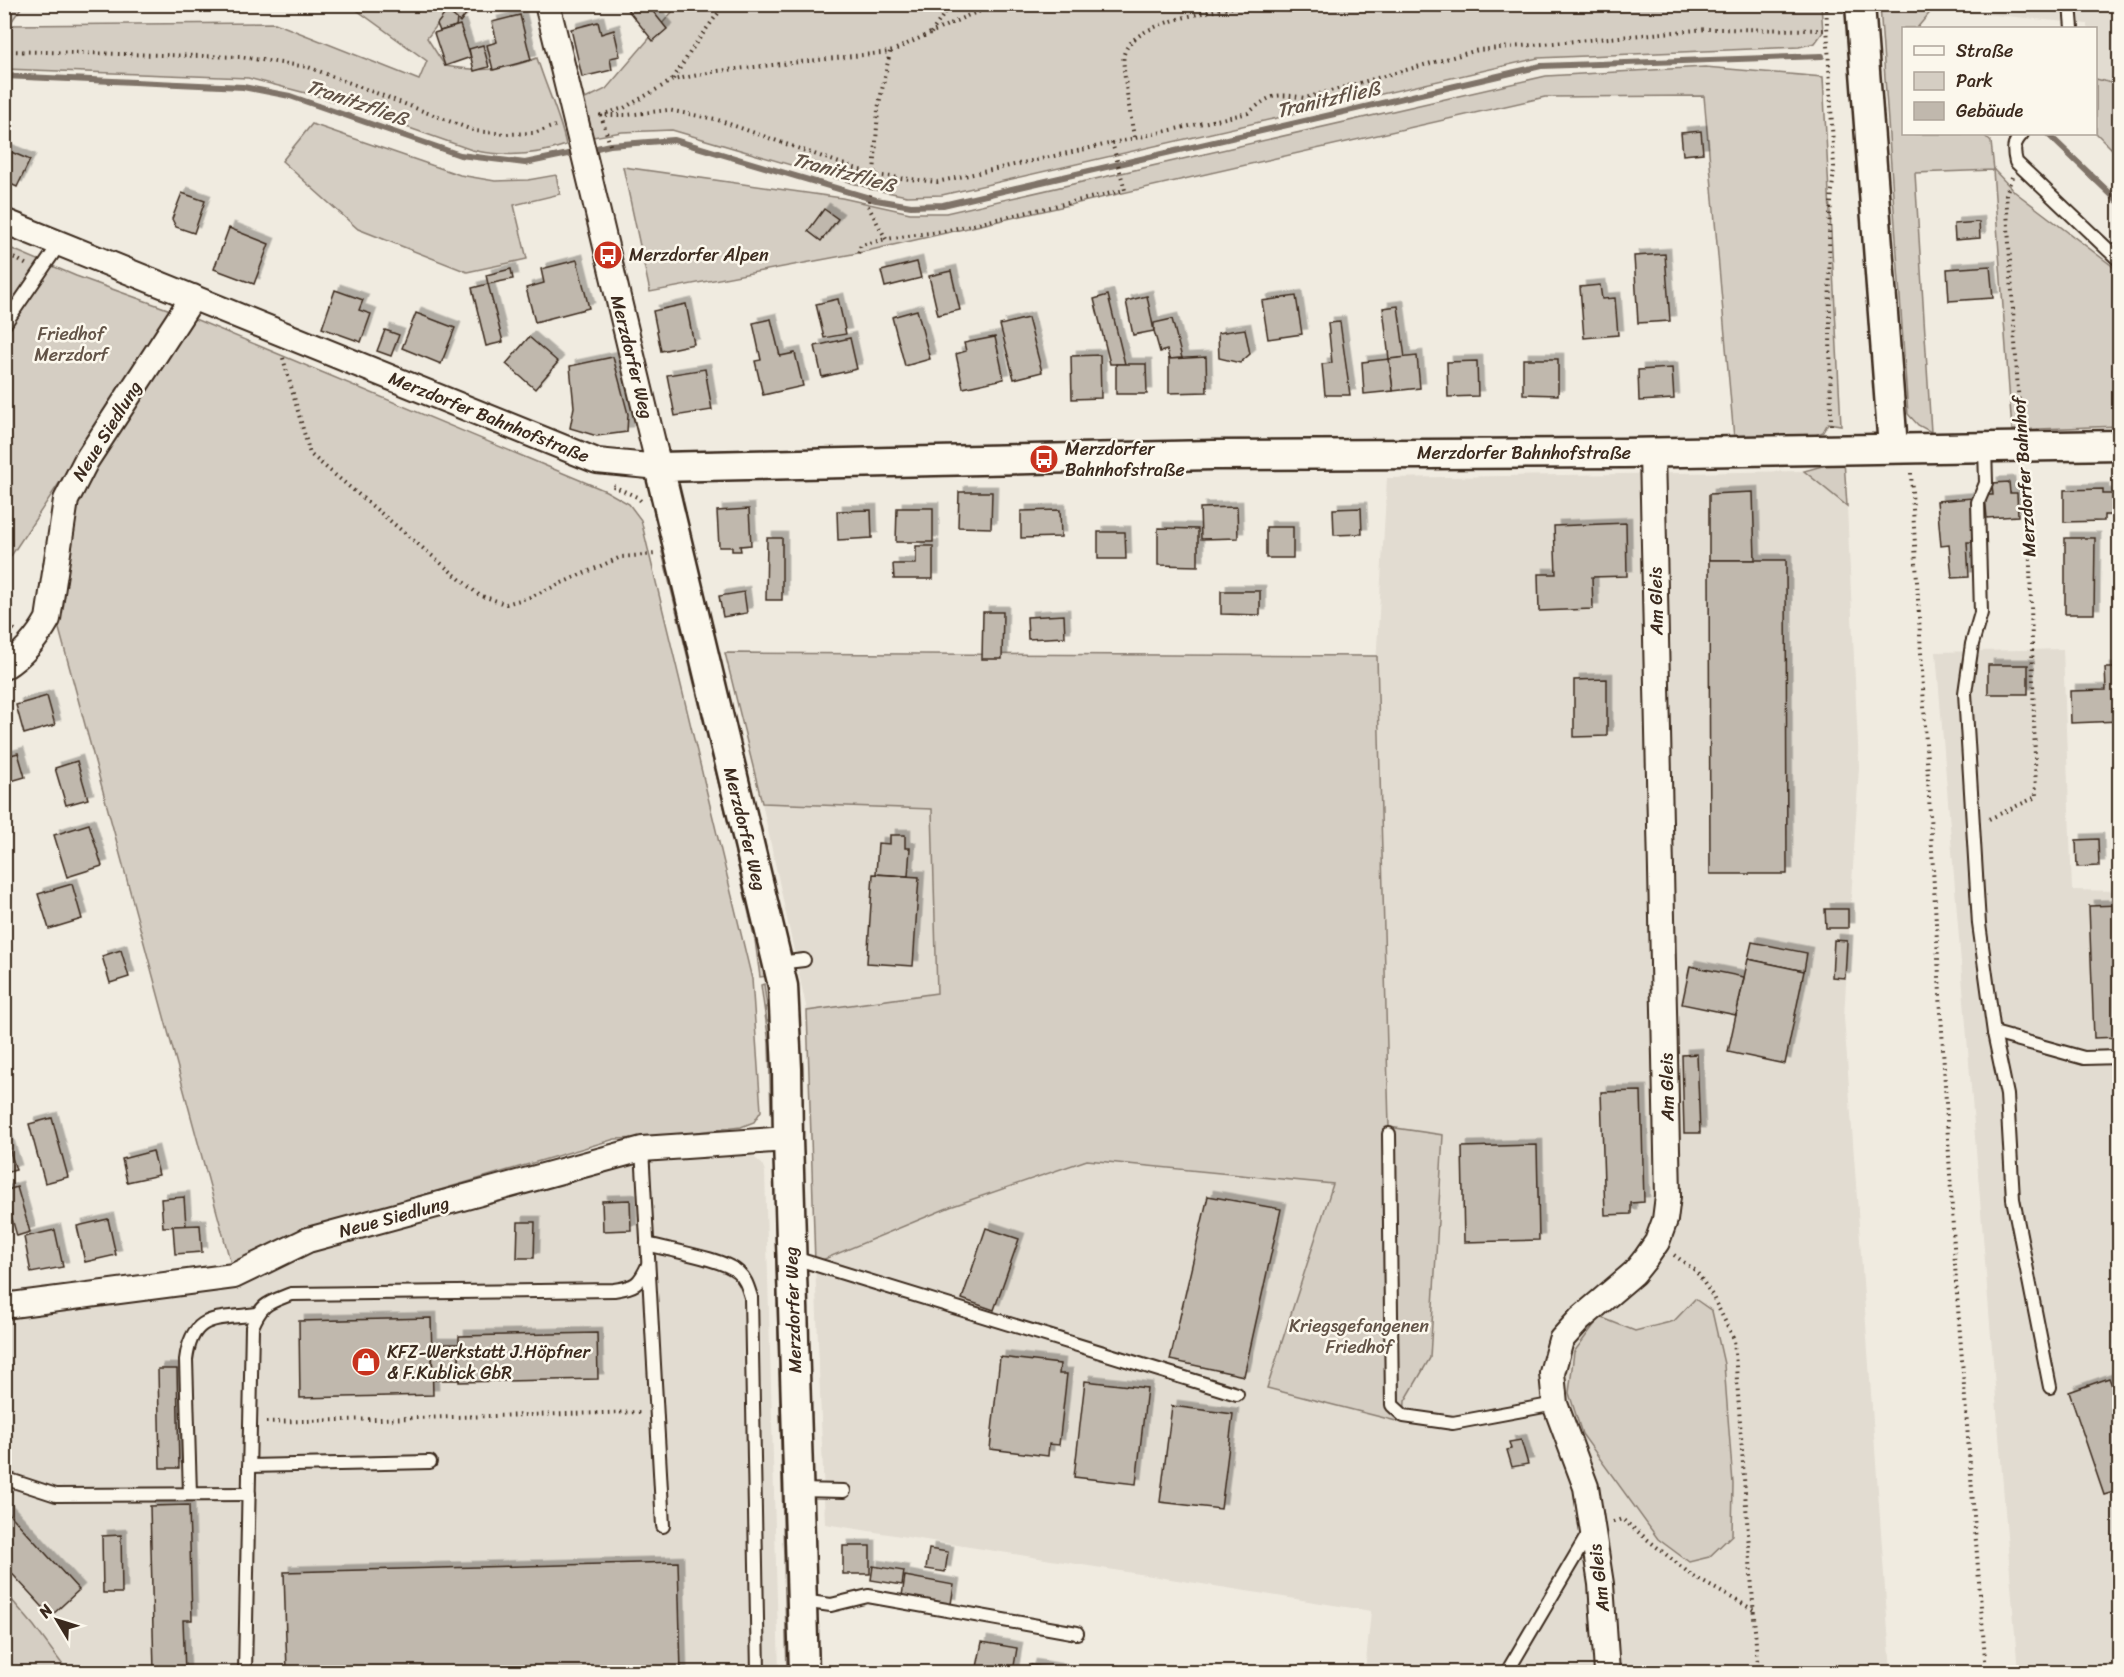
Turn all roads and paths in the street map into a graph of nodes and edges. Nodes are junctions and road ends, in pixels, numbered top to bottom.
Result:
1 (547, 4) edge
2 (725, 4) edge
3 (951, 4) edge
4 (1002, 4) edge
5 (1249, 4) edge
6 (1826, 4) edge
7 (1860, 4) edge
8 (2070, 4) edge
9 (2072, 27) edge
10 (1828, 30) junction
11 (930, 33) junction
12 (4, 51) edge
13 (890, 52) junction
14 (673, 80) junction
15 (601, 115) junction
16 (577, 122) junction
17 (1134, 137) junction
18 (2019, 137) edge
19 (1112, 142) junction
20 (610, 145) dead end
21 (2016, 162) junction
22 (874, 175) junction
23 (4, 221) edge
24 (886, 239) junction
25 (60, 243) junction
26 (858, 253) dead end
27 (4, 257) edge
28 (2120, 261) edge
29 (41, 274) junction
30 (193, 297) junction
31 (4, 325) edge
32 (281, 333) junction
33 (1835, 430) dead end
34 (2120, 445) edge
35 (2021, 446) junction
36 (1901, 448) junction
37 (1985, 448) junction
38 (1652, 452) junction
39 (597, 461) junction
40 (658, 467) junction
41 (645, 506) dead end
42 (654, 544) dead end
43 (4, 667) edge
44 (1973, 826) junction
45 (1994, 1033) junction
46 (2120, 1057) edge
47 (1389, 1134) dead end
48 (788, 1139) junction
49 (642, 1149) junction
50 (1657, 1242) junction
51 (647, 1244) junction
52 (791, 1257) junction
53 (648, 1265) junction
54 (4, 1306) edge
55 (257, 1314) junction
56 (2050, 1387) dead end
57 (1237, 1394) dead end
58 (1555, 1404) junction
59 (657, 1412) junction
60 (250, 1422) junction
61 (430, 1462) dead end
62 (249, 1467) junction
63 (4, 1478) edge
64 (798, 1490) junction
65 (843, 1491) dead end
66 (190, 1494) junction
67 (249, 1494) junction
68 (663, 1526) dead end
69 (1593, 1527) junction
70 (801, 1601) junction
71 (1755, 1610) junction
72 (1077, 1634) dead end
73 (245, 1672) edge
74 (758, 1672) edge
75 (804, 1672) edge
76 (1508, 1672) edge
77 (1607, 1672) edge
78 (1758, 1672) edge
79 (1986, 1672) edge

1 - 16 street, Merzdorfer Weg
2 - 14 path
3 - 11 path
4 - 11 path
5 - 17 path
6 - 10 path
7 - 36 street
8 - 9 lane
10 - 17 path
10 - 33 path
11 - 13 path
12 - 16 path
13 - 14 path
13 - 22 path
14 - 15 path
15 - 16 path
15 - 20 path
15 - 22 path
16 - 40 street, Merzdorfer Weg
17 - 19 path
18 - 21 lane
19 - 22 path
19 - 24 path
21 - 28 lane
21 - 35 path, Merzdorfer Bahnhof
22 - 24 path
23 - 25 street, Merzdorfer Bahnhofstraße
24 - 26 path
25 - 29 lane
25 - 30 street, Merzdorfer Bahnhofstraße
27 - 29 path
29 - 31 lane
30 - 32 street, Merzdorfer Bahnhofstraße
30 - 43 street, Neue Siedlung
32 - 39 street, Merzdorfer Bahnhofstraße
32 - 42 path
34 - 35 street, Merzdorfer Bahnhofstraße
35 - 37 street, Merzdorfer Bahnhofstraße
35 - 44 path, Merzdorfer Bahnhof
36 - 37 street, Merzdorfer Bahnhofstraße
36 - 38 street, Merzdorfer Bahnhofstraße
36 - 79 path
37 - 44 lane
38 - 40 street, Merzdorfer Bahnhofstraße
38 - 50 street, Am Gleis
39 - 40 street, Merzdorfer Bahnhofstraße
39 - 41 path
40 - 48 street, Merzdorfer Weg
44 - 45 lane
45 - 46 lane
45 - 56 lane
47 - 58 lane
48 - 49 street, Neue Siedlung
48 - 52 street, Merzdorfer Weg
49 - 51 lane
49 - 54 street, Neue Siedlung
50 - 58 street, Am Gleis
50 - 71 path
51 - 53 lane
51 - 74 lane
52 - 57 lane
52 - 64 street, Merzdorfer Weg
53 - 55 lane
53 - 59 lane
55 - 60 lane
55 - 66 lane
58 - 69 street, Am Gleis
59 - 60 path
59 - 68 lane
60 - 62 lane
61 - 62 lane
62 - 67 lane
63 - 66 lane
64 - 65 lane
64 - 70 street, Merzdorfer Weg
66 - 67 lane
67 - 73 lane
69 - 71 path
69 - 76 lane
69 - 77 street, Am Gleis
70 - 72 lane
70 - 75 street, Merzdorfer Weg
71 - 78 path

